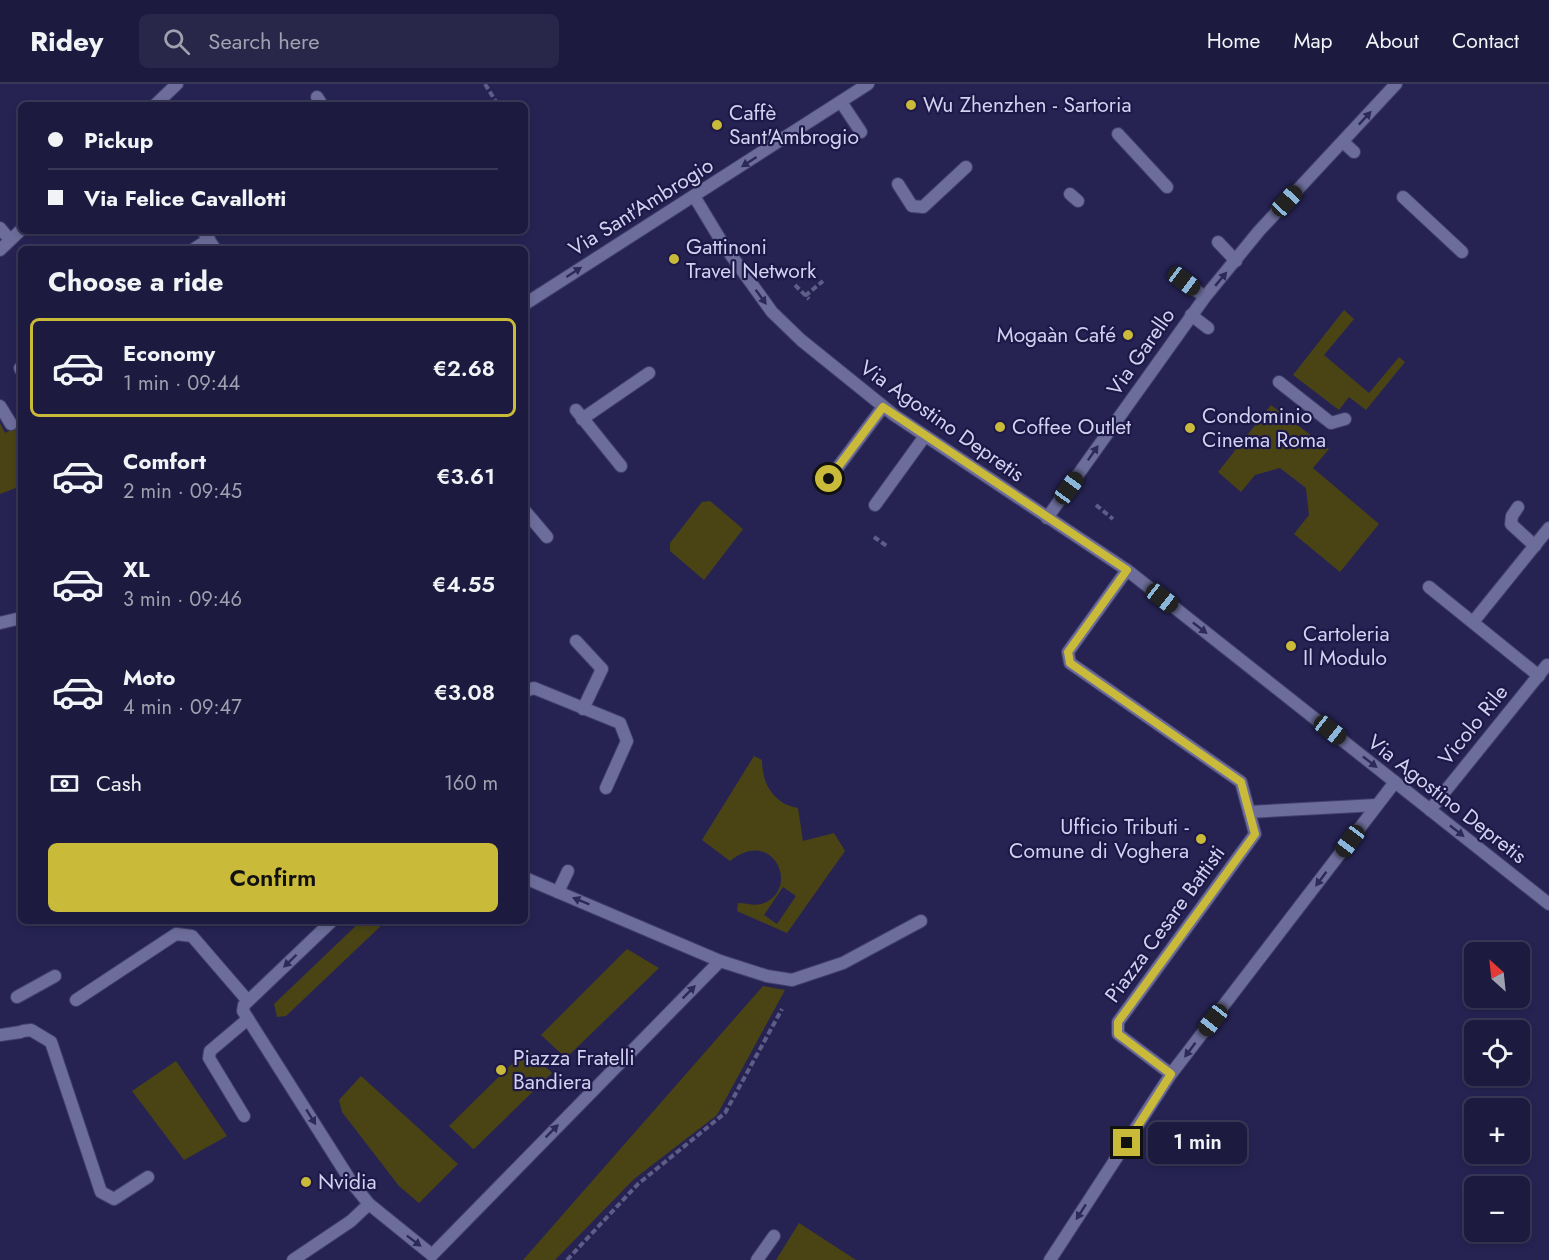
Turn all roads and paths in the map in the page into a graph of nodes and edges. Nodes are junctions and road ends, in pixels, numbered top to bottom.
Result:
1 (177, 84) edge
2 (485, 84) edge
3 (868, 84) edge
4 (1396, 84) edge
5 (158, 102) edge
6 (496, 102) edge
7 (841, 102) junction
8 (861, 132) dead end
9 (1118, 134) dead end
10 (1343, 141) junction
11 (1354, 152) dead end
12 (966, 167) dead end
13 (897, 184) dead end
14 (1167, 187) dead end
15 (694, 196) junction
16 (1403, 197) dead end
17 (0, 228) edge
18 (18, 233) edge
19 (10, 240) junction
20 (1218, 242) dead end
21 (0, 250) edge
22 (1462, 252) dead end
23 (1236, 261) junction
24 (1184, 281) dead end
25 (1205, 297) junction
26 (528, 302) edge
27 (1191, 315) junction
28 (1208, 328) dead end
29 (649, 373) dead end
30 (1279, 382) dead end
31 (0, 406) edge
32 (883, 407) junction
33 (1345, 419) dead end
34 (11, 424) dead end
35 (925, 436) junction
36 (621, 466) dead end
37 (829, 479) dead end
38 (874, 505) dead end
39 (1518, 507) dead end
40 (528, 515) edge
41 (1047, 518) junction
42 (1549, 528) edge
43 (547, 537) dead end
44 (1535, 546) junction
45 (1127, 570) junction
46 (1429, 587) dead end
47 (18, 619) edge
48 (1473, 622) junction
49 (0, 623) edge
50 (576, 641) dead end
51 (1548, 664) edge
52 (1539, 676) junction
53 (528, 690) edge
54 (583, 709) junction
55 (1395, 782) junction
56 (606, 788) dead end
57 (1377, 805) junction
58 (1430, 810) junction
59 (1249, 812) junction
60 (568, 871) dead end
61 (528, 879) edge
62 (558, 892) junction
63 (1549, 904) edge
64 (921, 921) dead end
65 (329, 924) edge
66 (720, 961) junction
67 (55, 976) dead end
68 (792, 980) junction
69 (17, 997) dead end
70 (76, 1000) dead end
71 (248, 1001) junction
72 (248, 1019) junction
73 (0, 1035) edge
74 (1171, 1074) junction
75 (244, 1116) dead end
76 (148, 1177) dead end
77 (369, 1204) junction
78 (774, 1236) dead end
79 (436, 1257) edge
80 (293, 1260) edge
81 (567, 1260) edge
82 (758, 1260) edge
83 (1050, 1260) edge

1 - 5 street
2 - 6 path
3 - 7 street, Via Sant'Ambrogio
10 -> 4 street, Via Garello
7 - 8 street
7 -> 15 street, Via Sant'Ambrogio
9 - 14 street
10 - 11 street
10 - 23 street, Via Garello
12 - 13 street
26 -> 15 street, Via Sant'Ambrogio
15 -> 32 street, Via Agostino Depretis
16 - 22 street
17 - 19 street
18 - 19 street
19 - 21 street
20 - 23 street
25 -> 23 street, Via Garello
24 - 25 street
25 - 27 street, Via Garello
27 - 28 street
41 -> 27 street, Via Garello
29 - 36 street
30 - 33 street
31 - 34 street
32 - 35 street, Via Agostino Depretis
32 - 37 street
35 - 38 street
35 - 41 street, Via Agostino Depretis
39 - 44 street
40 - 43 street
41 - 45 street, Via Agostino Depretis
42 - 44 street
44 - 48 street
45 -> 55 street, Via Agostino Depretis
45 - 59 street, Piazza Cesare Battisti
46 - 48 street
47 - 49 street
48 - 52 street
50 - 54 street
51 - 52 street, Vicolo Rile
52 - 58 street, Vicolo Rile
53 - 54 street
54 - 56 street
55 - 57 street
55 - 58 street, Via Agostino Depretis
57 - 59 street
57 -> 74 street
58 -> 63 street, Via Agostino Depretis
59 - 74 street, Piazza Cesare Battisti
60 - 62 street
61 - 62 street
66 -> 62 street
64 - 68 street
65 -> 71 street
66 - 68 street
79 -> 66 street
67 - 69 street
68 - 81 path
70 - 71 street
71 - 72 street
72 - 75 street
72 -> 77 street
73 - 76 street
74 -> 83 street
77 -> 79 street
77 - 80 street
78 - 82 street

